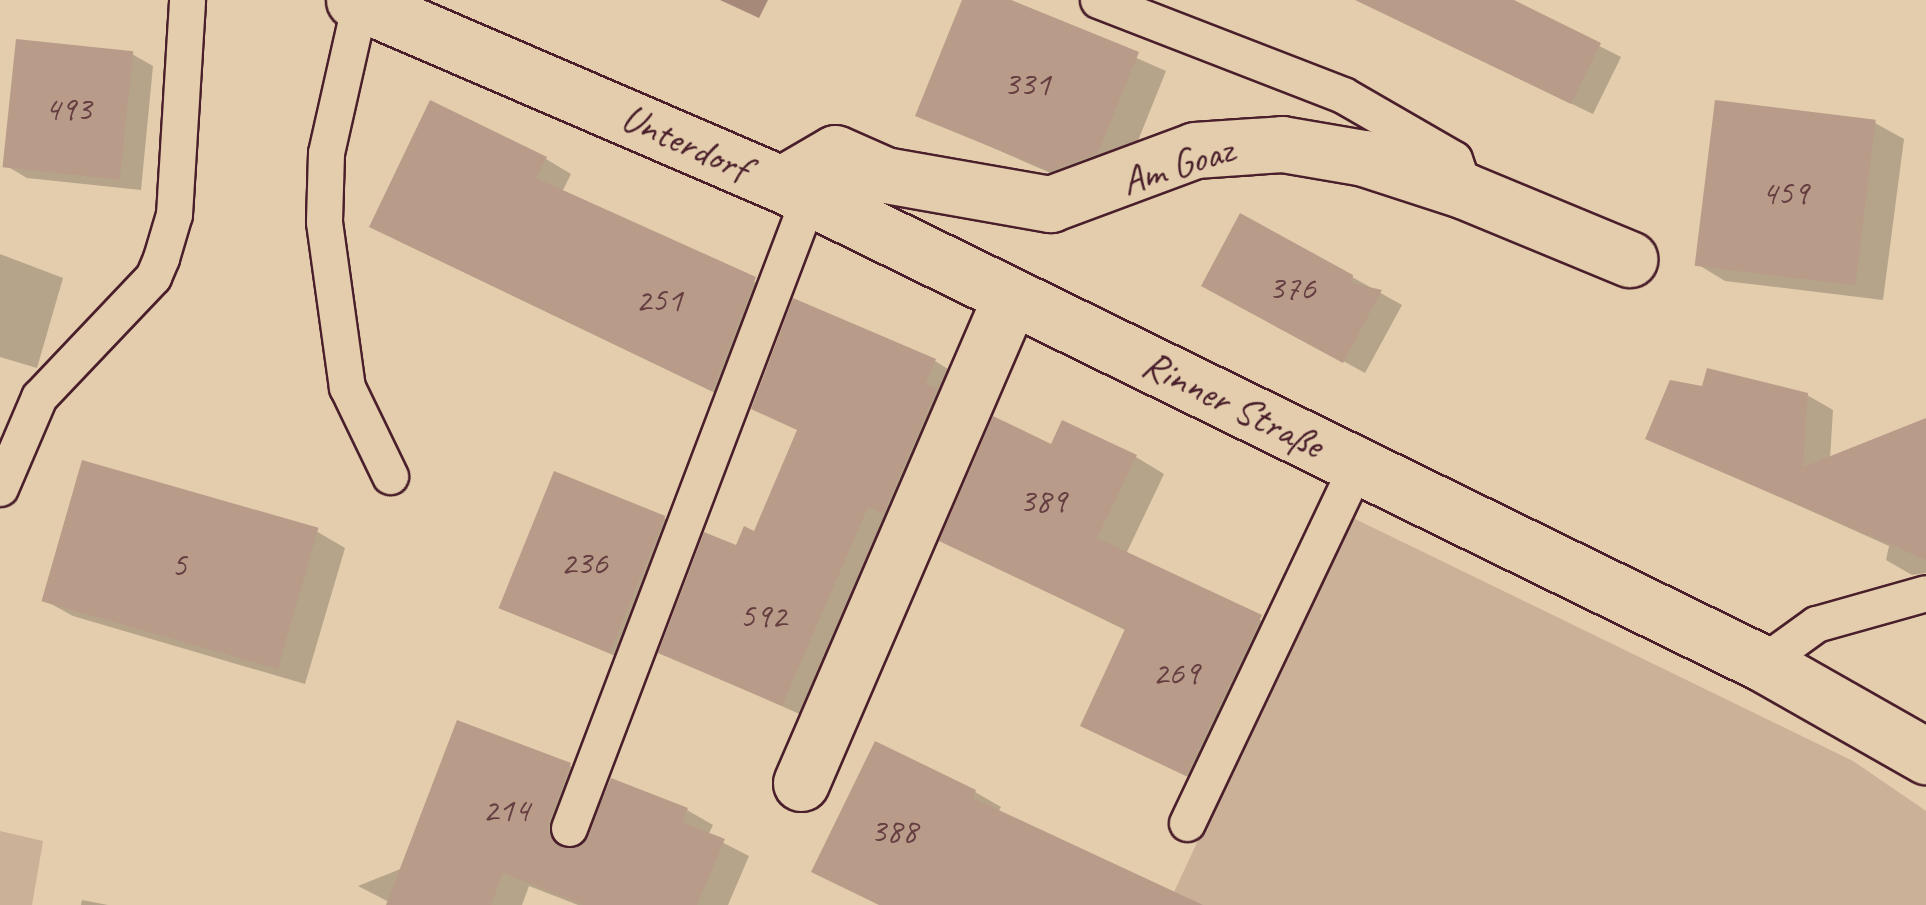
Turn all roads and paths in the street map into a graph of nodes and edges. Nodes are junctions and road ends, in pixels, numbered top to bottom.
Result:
1 (187, 0) edge
2 (1098, 0) edge
3 (357, 1) edge
4 (796, 191) junction
5 (1466, 191) junction
6 (1630, 259) dead end
7 (1011, 296) junction
8 (1357, 465) junction
9 (390, 476) dead end
10 (0, 488) edge
11 (1926, 593) edge
12 (1762, 663) junction
13 (1926, 756) edge
14 (801, 783) dead end
15 (1187, 822) dead end
16 (569, 828) dead end

1 - 10 lane
2 - 5 lane
3 - 4 main road, Unterdorf
3 - 9 lane
4 - 5 main road, Am Goaz
4 - 7 main road, Unterdorf
4 - 16 lane
5 - 6 main road, Am Goaz
7 - 8 main road, Rinner Straße
7 - 14 main road
8 - 12 main road, Rinner Straße
8 - 15 lane
11 - 12 lane
12 - 13 main road, Rinner Straße

